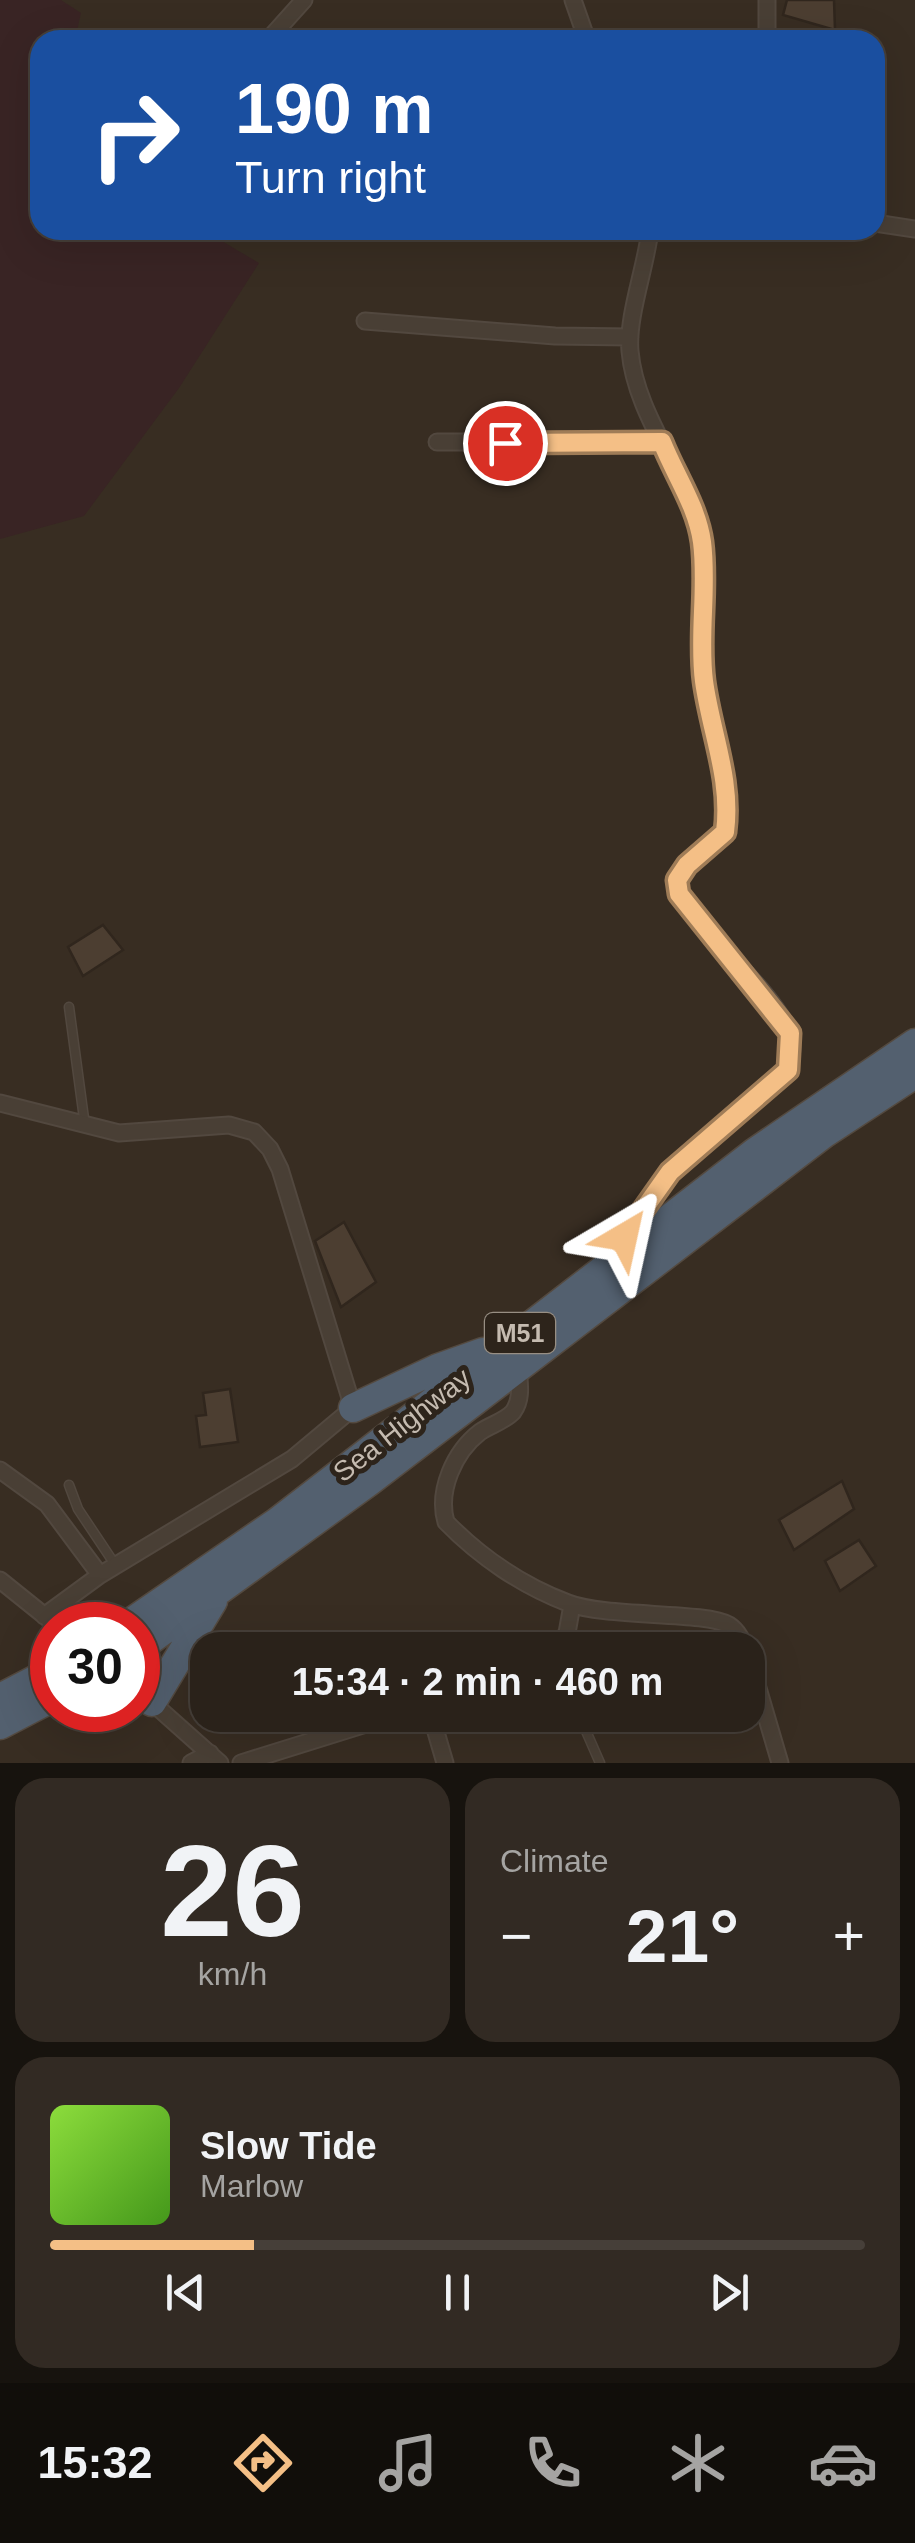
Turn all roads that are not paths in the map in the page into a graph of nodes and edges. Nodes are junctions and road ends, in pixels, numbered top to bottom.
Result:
1 (304, 0) edge
2 (573, 0) edge
3 (767, 0) edge
4 (277, 30) edge
5 (584, 30) edge
6 (767, 30) edge
7 (885, 224) edge
8 (915, 229) edge
9 (648, 240) edge
10 (365, 322) dead end
11 (630, 337) junction
12 (437, 442) dead end
13 (662, 442) junction
14 (69, 1006) dead end
15 (915, 1043) edge
16 (915, 1074) edge
17 (0, 1103) edge
18 (85, 1126) junction
19 (600, 1269) junction
20 (511, 1356) junction
21 (353, 1408) junction
22 (0, 1470) edge
23 (68, 1486) dead end
24 (116, 1566) junction
25 (100, 1575) junction
26 (0, 1580) edge
27 (215, 1597) junction
28 (71, 1602) edge
29 (160, 1602) edge
30 (30, 1605) edge
31 (572, 1605) junction
32 (567, 1632) edge
33 (735, 1632) edge
34 (160, 1634) edge
35 (160, 1675) edge
36 (30, 1683) edge
37 (0, 1698) edge
38 (30, 1709) edge
39 (160, 1709) edge
40 (765, 1713) edge
41 (0, 1725) edge
42 (340, 1732) edge
43 (436, 1732) edge
44 (586, 1732) edge
45 (215, 1758) edge
46 (191, 1763) edge
47 (241, 1763) edge
48 (445, 1763) edge
49 (600, 1763) edge
50 (780, 1763) edge

1 - 4 street
2 - 5 street
3 - 6 street
7 - 8 street
9 - 11 street
10 - 11 street
11 - 13 street
12 - 13 street
13 - 19 street
14 - 18 lane
15 - 19 highway, Sea Highway / M51
16 - 20 highway, Sea Highway / M51
17 - 18 street
18 - 21 street
19 - 20 highway, Sea Highway / M51
20 - 21 highway
20 - 27 highway, Sea Highway / M51
20 - 29 highway, Sea Highway / M51
20 - 31 street
21 - 24 street
22 - 25 street
23 - 24 lane
24 - 25 street
25 - 28 street
26 - 30 street
27 - 34 highway, Sea Highway / M51
27 - 35 highway
31 - 32 street
31 - 33 street
36 - 37 highway
38 - 41 highway
39 - 45 street
40 - 50 street
42 - 47 street
43 - 48 street
44 - 49 lane
45 - 46 street

